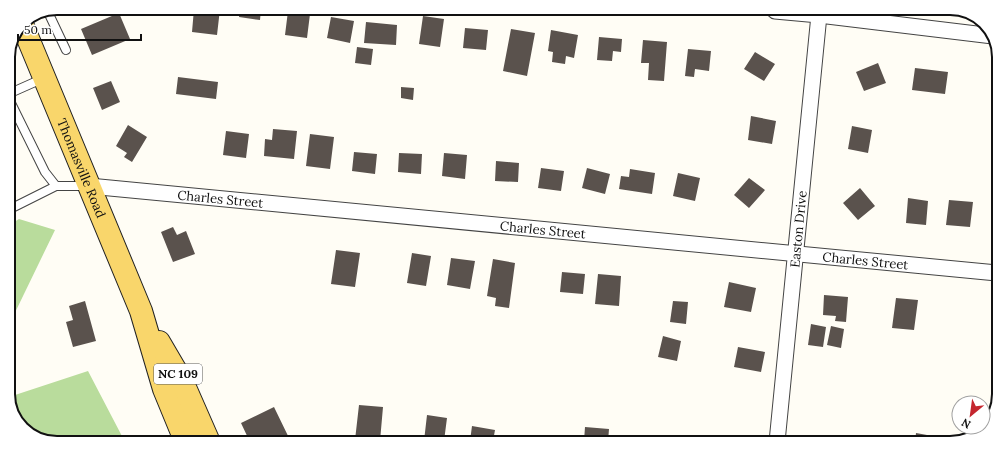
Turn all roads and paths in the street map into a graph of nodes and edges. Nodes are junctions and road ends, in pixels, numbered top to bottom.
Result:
1 (820, 15) joint
2 (50, 16) edge
3 (25, 30) edge
4 (986, 35) edge
5 (66, 50) dead end
6 (44, 78) junction
7 (15, 92) edge
8 (15, 110) edge
9 (56, 186) junction
10 (89, 186) junction
11 (15, 206) edge
12 (795, 253) junction
13 (992, 273) edge
14 (141, 311) junction
15 (183, 436) edge
16 (206, 436) edge
17 (778, 436) edge

1 - 4 street
1 - 12 street, Easton Drive
2 - 5 lane
3 - 6 main road, Thomasville Road / NC 109
6 - 7 lane
6 - 10 main road, Thomasville Road / NC 109
8 - 9 lane
9 - 10 lane
9 - 11 lane
10 - 12 street, Charles Street
10 - 14 main road, Thomasville Road / NC 109
12 - 13 street, Charles Street
12 - 17 street, Easton Drive
14 - 15 main road, Thomasville Road / NC 109
14 - 16 main road, Thomasville Road / NC 109

